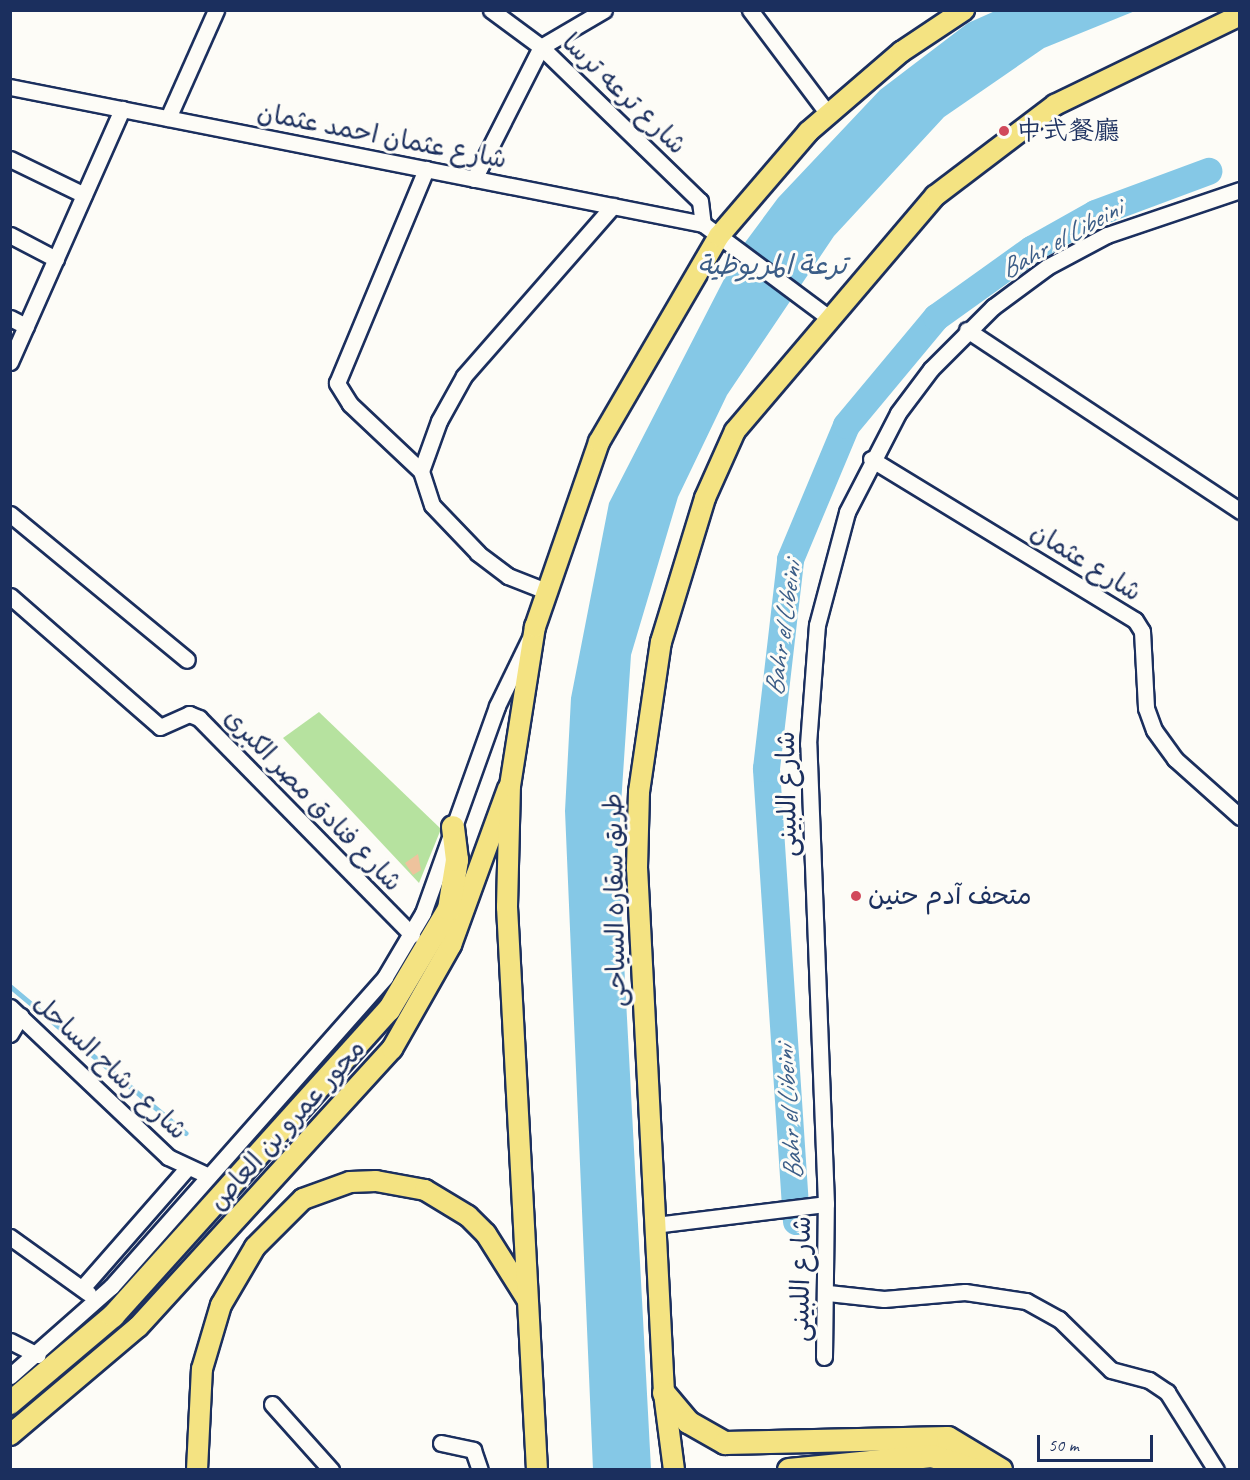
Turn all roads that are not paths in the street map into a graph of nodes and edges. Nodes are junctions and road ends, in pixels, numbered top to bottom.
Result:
1 (216, 10) edge
2 (491, 10) edge
3 (604, 10) edge
4 (750, 10) edge
5 (955, 13) edge
6 (1239, 15) edge
7 (541, 47) junction
8 (10, 87) edge
9 (122, 109) junction
10 (828, 114) junction
11 (168, 118) junction
12 (10, 159) edge
13 (426, 169) junction
14 (474, 179) junction
15 (1239, 190) edge
16 (84, 195) junction
17 (613, 206) junction
18 (703, 224) junction
19 (10, 235) edge
20 (719, 236) junction
21 (56, 259) junction
22 (823, 313) junction
23 (10, 318) edge
24 (26, 326) junction
25 (967, 330) junction
26 (10, 362) edge
27 (871, 459) junction
28 (421, 471) junction
29 (1239, 511) edge
30 (10, 514) edge
31 (546, 591) junction
32 (10, 596) edge
33 (535, 627) junction
34 (187, 660) dead end
35 (510, 786) junction
36 (1239, 817) edge
37 (453, 827) junction
38 (412, 935) junction
39 (16, 1012) edge
40 (10, 1035) edge
41 (188, 1167) junction
42 (209, 1176) junction
43 (820, 1204) junction
44 (655, 1225) junction
45 (10, 1237) edge
46 (82, 1287) junction
47 (828, 1293) junction
48 (530, 1303) junction
49 (95, 1304) junction
50 (10, 1341) edge
51 (38, 1355) junction
52 (824, 1357) dead end
53 (10, 1376) edge
54 (664, 1394) junction
55 (10, 1403) edge
56 (272, 1404) dead end
57 (10, 1435) edge
58 (441, 1443) dead end
59 (197, 1470) edge
60 (330, 1470) edge
61 (480, 1470) edge
62 (537, 1470) edge
63 (674, 1470) edge
64 (789, 1470) edge
65 (976, 1470) edge
66 (1001, 1470) edge
67 (1216, 1470) edge

1 - 11 street
2 - 7 street, شارع ترعه ترسا
3 - 7 street
4 - 10 street
5 - 10 main road
6 - 22 main road, طريق سقاره السياحى
7 - 14 street
7 - 18 street, شارع ترعه ترسا
8 - 9 street, شارع عثمان احمد عثمان
9 - 11 street, شارع عثمان احمد عثمان
9 - 16 street
10 - 20 main road
11 - 13 street, شارع عثمان احمد عثمان
12 - 16 street
13 - 14 street, شارع عثمان احمد عثمان
13 - 28 street
14 - 17 street, شارع عثمان احمد عثمان
15 - 25 street, شارع اللبينى
16 - 21 street
17 - 18 street, شارع عثمان احمد عثمان
17 - 28 street
18 - 20 street, شارع عثمان احمد عثمان
19 - 21 street
20 - 22 street, شارع عثمان احمد عثمان
20 - 31 main road
21 - 24 street
22 - 44 main road, طريق سقاره السياحى
23 - 24 street
24 - 26 street
25 - 27 street, شارع اللبينى
25 - 29 street
27 - 36 street, شارع عثمان
27 - 43 street, شارع اللبينى
28 - 31 street
30 - 34 street
31 - 33 main road
32 - 38 street, شارع فنادق مصر الكبرى
33 - 35 main road
33 - 37 street
35 - 48 main road
35 - 57 main road, محور عمرو بن العاص
37 - 38 street
37 - 55 highway
38 - 42 street
39 - 40 street
39 - 41 street, شارع رشاح الساحل
41 - 42 street, شارع رشاح الساحل
41 - 46 street
42 - 49 street
43 - 44 street
43 - 47 street, شارع اللبينى
44 - 54 main road, طريق سقاره السياحى
45 - 46 street
46 - 49 street
47 - 52 street, شارع اللبينى
47 - 67 street
48 - 59 main road
48 - 62 main road
49 - 51 street
50 - 51 street
51 - 53 street
54 - 63 main road, طريق سقاره السياحى
54 - 66 highway
56 - 60 street
58 - 61 street
64 - 65 highway

